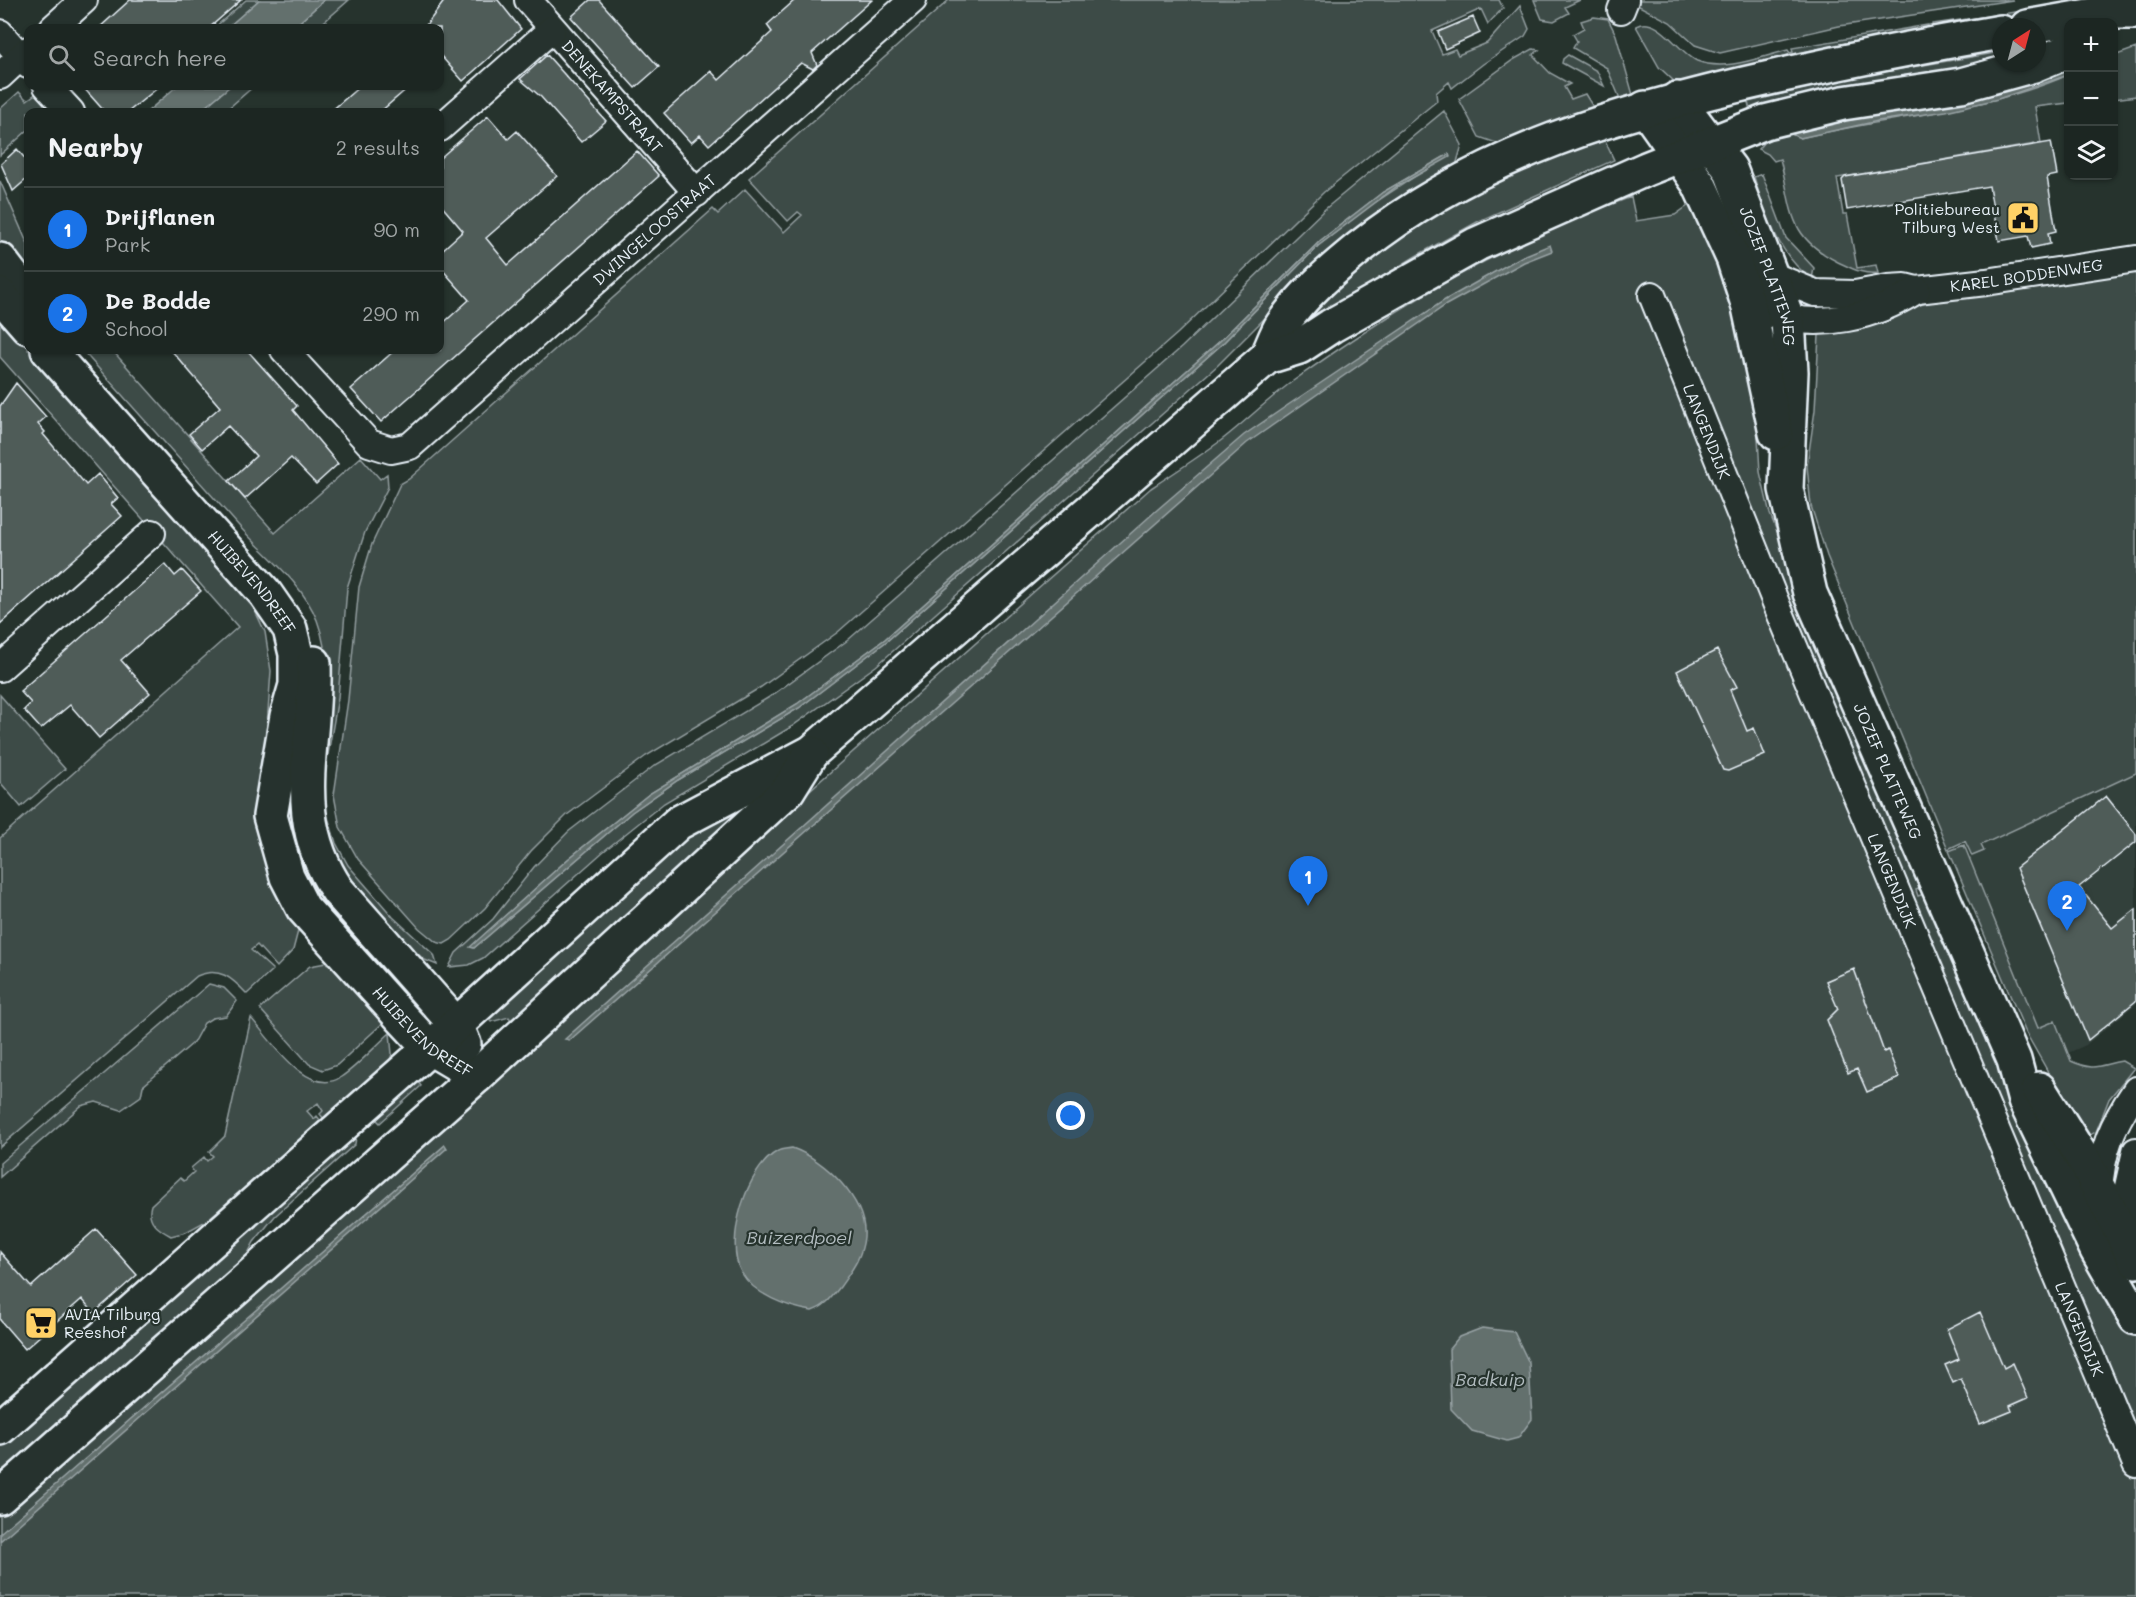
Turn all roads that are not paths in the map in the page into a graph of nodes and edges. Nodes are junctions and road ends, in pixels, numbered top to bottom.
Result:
1 (84, 0) edge
2 (528, 0) edge
3 (913, 0) edge
4 (2136, 12) edge
5 (57, 24) edge
6 (2046, 24) edge
7 (2136, 24) edge
8 (552, 29) junction
9 (2118, 31) edge
10 (0, 33) edge
11 (1992, 34) edge
12 (2064, 53) edge
13 (24, 55) edge
14 (24, 58) edge
15 (0, 76) edge
16 (51, 90) edge
17 (1677, 99) junction
18 (67, 108) edge
19 (1645, 108) junction
20 (444, 124) edge
21 (1711, 144) junction
22 (1679, 156) junction
23 (697, 193) junction
24 (2136, 259) edge
25 (0, 260) edge
26 (1771, 275) junction
27 (1917, 290) junction
28 (24, 292) edge
29 (0, 295) edge
30 (1652, 295) dead end
31 (1749, 307) junction
32 (1788, 320) junction
33 (24, 322) edge
34 (52, 354) edge
35 (78, 354) edge
36 (288, 354) edge
37 (1267, 357) junction
38 (1785, 476) junction
39 (152, 533) dead end
40 (0, 668) edge
41 (812, 752) junction
42 (456, 1025) junction
43 (430, 1048) junction
44 (2014, 1060) junction
45 (477, 1076) junction
46 (2136, 1090) edge
47 (346, 1120) junction
48 (2136, 1151) edge
49 (380, 1161) junction
50 (2100, 1189) junction
51 (2097, 1250) junction
52 (2131, 1250) edge
53 (2136, 1318) edge
54 (0, 1428) edge
55 (2136, 1464) edge
56 (0, 1497) edge

1 - 5 street
2 - 8 street, DENEKAMPSTRAAT
3 - 23 street, DWINGELOOSTRAAT
4 - 6 main road
7 - 9 main road
8 - 20 street
8 - 23 street, DENEKAMPSTRAAT
10 - 13 street
11 - 17 main road
12 - 21 main road
14 - 15 street
16 - 18 street
17 - 19 main road
17 - 21 main road, JOZEF PLATTEWEG
19 - 22 main road, JOZEF PLATTEWEG
19 - 37 main road
21 - 22 main road
21 - 26 main road, JOZEF PLATTEWEG
22 - 31 main road, JOZEF PLATTEWEG
22 - 37 main road
23 - 36 street, DWINGELOOSTRAAT
24 - 27 street, KAREL BODDENWEG
25 - 28 main road
26 - 27 street, KAREL BODDENWEG
26 - 32 main road, JOZEF PLATTEWEG
27 - 32 street, KAREL BODDENWEG
29 - 33 main road
30 - 55 street, LANGENDIJK
31 - 32 street, KAREL BODDENWEG
31 - 38 main road, JOZEF PLATTEWEG
32 - 38 main road, JOZEF PLATTEWEG
34 - 43 main road, HUIBEVENDREEF
35 - 42 main road, HUIBEVENDREEF
37 - 41 main road
38 - 44 main road, JOZEF PLATTEWEG
39 - 40 street
41 - 42 main road
41 - 45 main road
42 - 43 main road
42 - 45 main road, HUIBEVENDREEF
43 - 45 main road, HUIBEVENDREEF
43 - 47 main road
44 - 50 main road, JOZEF PLATTEWEG
44 - 51 main road, JOZEF PLATTEWEG
45 - 49 main road
46 - 50 street
47 - 49 main road
47 - 54 main road
48 - 52 street
49 - 56 main road
50 - 51 street
50 - 52 main road, JOZEF PLATTEWEG
51 - 53 main road, JOZEF PLATTEWEG

